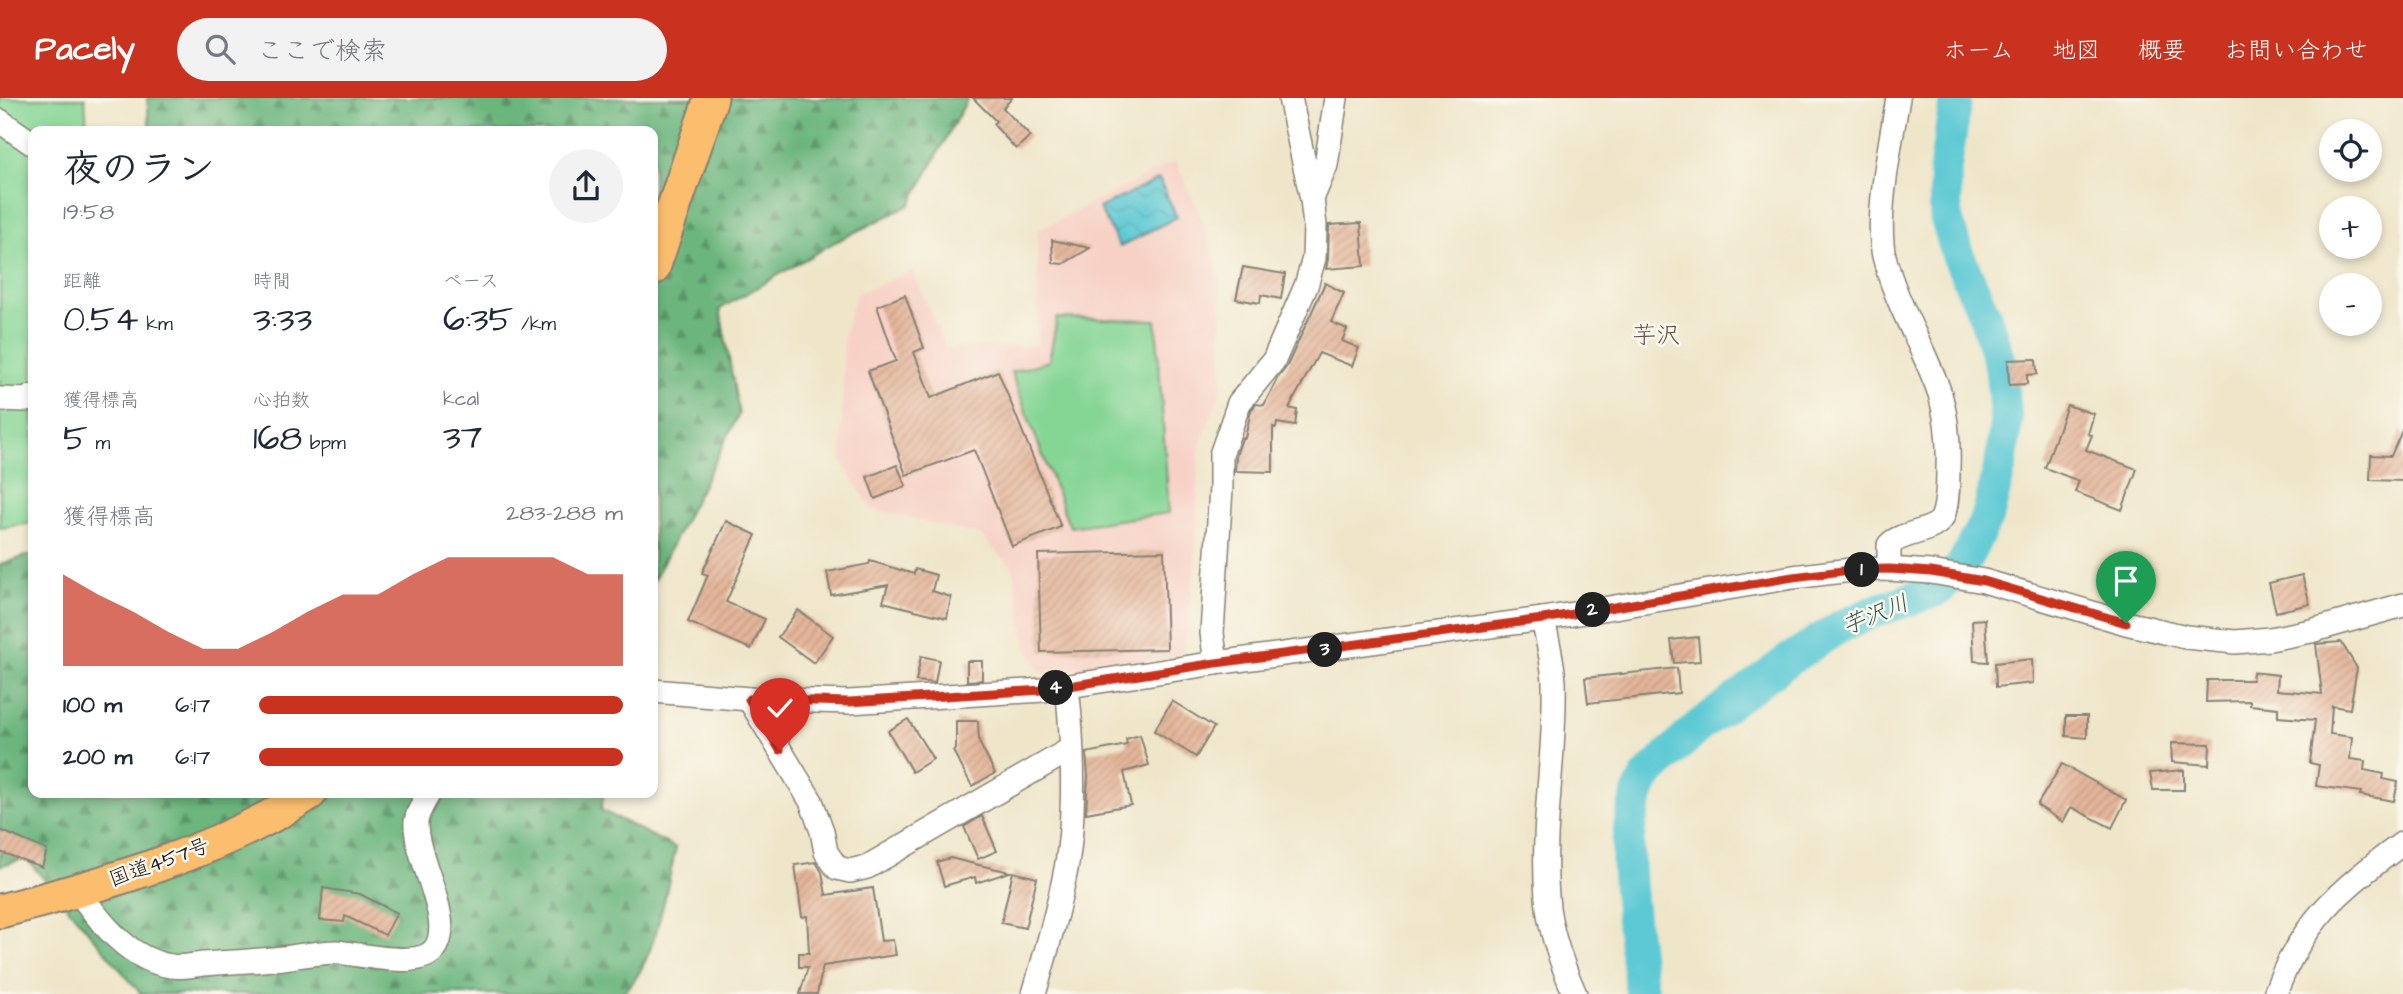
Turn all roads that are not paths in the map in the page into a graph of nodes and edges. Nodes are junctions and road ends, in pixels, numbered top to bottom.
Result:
1 (711, 98) edge
2 (1290, 98) edge
3 (1336, 98) edge
4 (1898, 98) edge
5 (0, 121) edge
6 (28, 141) edge
7 (1312, 199) junction
8 (658, 253) edge
9 (0, 399) edge
10 (28, 399) edge
11 (1889, 569) junction
12 (2403, 605) edge
13 (1543, 619) junction
14 (1216, 663) junction
15 (1068, 686) junction
16 (658, 691) edge
17 (749, 699) junction
18 (1070, 749) junction
19 (303, 798) edge
20 (426, 798) edge
21 (2403, 843) edge
22 (78, 891) junction
23 (0, 911) edge
24 (1034, 994) edge
25 (1576, 994) edge
26 (2275, 994) edge

1 - 8 highway
2 - 7 street
3 - 7 street
4 - 11 street
5 - 6 street
7 - 14 street
9 - 10 street
11 - 12 street
11 - 13 street
13 - 14 street
13 - 25 street
14 - 15 street
15 - 17 street
15 - 18 street
16 - 17 street
17 - 18 street
18 - 24 street
19 - 22 highway, 国道457号
20 - 22 street
21 - 26 street
22 - 23 highway, 国道457号

